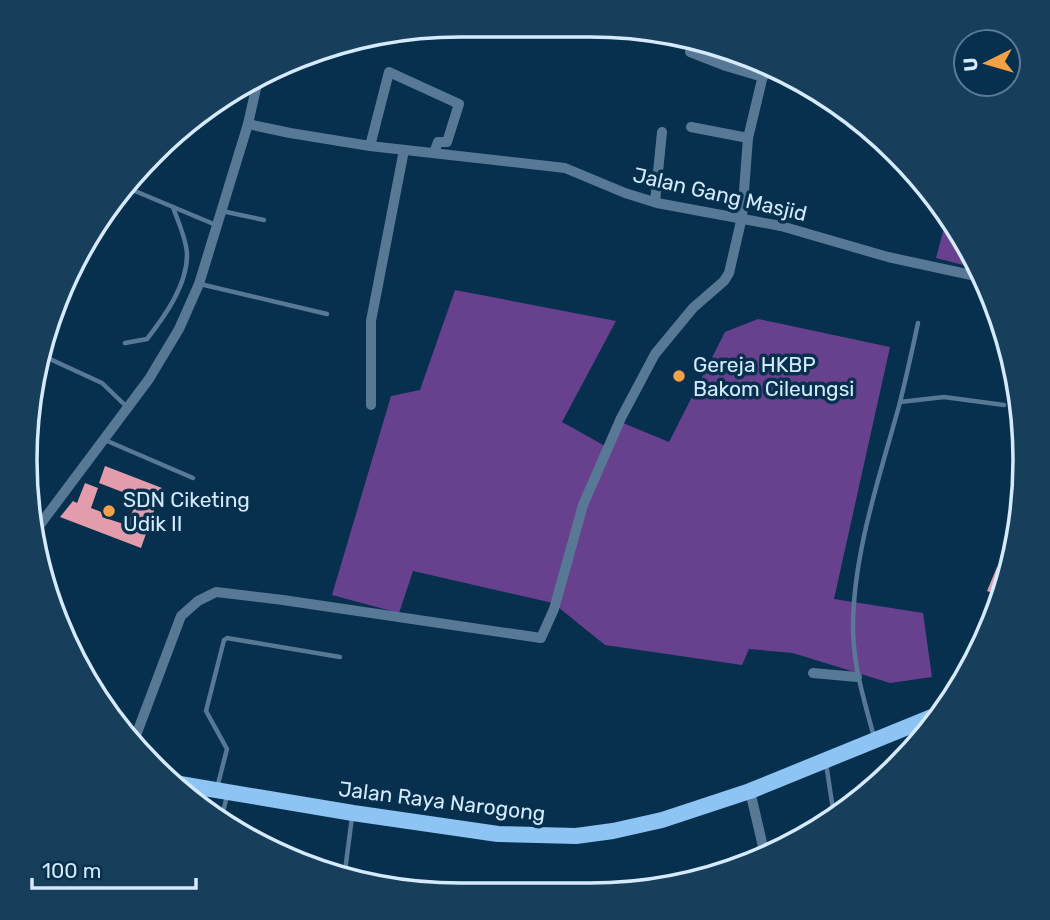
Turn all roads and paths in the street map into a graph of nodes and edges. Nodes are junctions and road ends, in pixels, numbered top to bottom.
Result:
1 (690, 52) dead end
2 (756, 71) edge
3 (764, 74) edge
4 (256, 89) edge
5 (248, 124) junction
6 (691, 127) dead end
7 (662, 132) dead end
8 (748, 138) junction
9 (370, 146) junction
10 (404, 150) junction
11 (434, 153) junction
12 (134, 190) edge
13 (655, 202) junction
14 (173, 207) junction
15 (221, 210) junction
16 (742, 217) junction
17 (264, 220) dead end
18 (217, 226) junction
19 (971, 275) edge
20 (199, 284) junction
21 (327, 314) dead end
22 (918, 323) dead end
23 (125, 343) dead end
24 (49, 359) edge
25 (900, 402) junction
26 (371, 405) dead end
27 (1004, 405) dead end
28 (128, 408) junction
29 (105, 439) junction
30 (193, 478) dead end
31 (41, 521) edge
32 (340, 657) dead end
33 (813, 673) dead end
34 (857, 677) junction
35 (923, 722) edge
36 (137, 733) edge
37 (876, 741) junction
38 (826, 762) junction
39 (190, 785) edge
40 (222, 790) junction
41 (750, 791) junction
42 (833, 807) edge
43 (222, 810) edge
44 (353, 813) junction
45 (763, 846) edge
46 (346, 868) edge

1 - 2 street
3 - 8 street
4 - 5 street
5 - 9 street, Jalan Gang Masjid
5 - 15 street
6 - 8 street
7 - 13 street
8 - 16 street
9 - 10 street, Jalan Gang Masjid
9 - 11 street
10 - 11 street, Jalan Gang Masjid
10 - 26 street
11 - 13 street, Jalan Gang Masjid
12 - 14 lane
13 - 16 street, Jalan Gang Masjid
14 - 18 lane
14 - 23 lane
15 - 17 lane
15 - 18 street
16 - 19 street, Jalan Gang Masjid
16 - 36 street
18 - 20 street
20 - 21 lane
20 - 28 street
22 - 25 lane
24 - 28 lane
25 - 27 lane
25 - 34 lane
28 - 29 street
29 - 30 lane
29 - 31 street
32 - 40 lane
33 - 34 street
34 - 37 lane
35 - 37 main road, Jalan Raya Narogong
37 - 38 main road, Jalan Raya Narogong
38 - 41 main road, Jalan Raya Narogong
38 - 42 lane
39 - 40 main road, Jalan Raya Narogong
40 - 43 lane
40 - 44 main road, Jalan Raya Narogong
41 - 44 main road, Jalan Raya Narogong
41 - 45 street
44 - 46 lane

